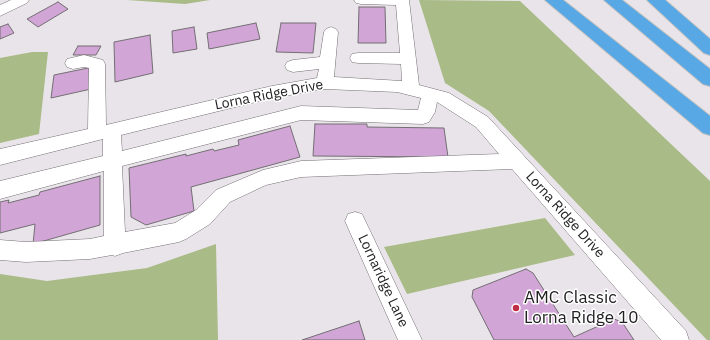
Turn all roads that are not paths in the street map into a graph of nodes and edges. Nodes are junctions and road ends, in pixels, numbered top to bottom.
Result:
1 (22, 0) edge
2 (361, 0) edge
3 (553, 0) edge
4 (574, 0) edge
5 (612, 0) edge
6 (655, 0) edge
7 (0, 11) edge
8 (331, 32) dead end
9 (710, 49) edge
10 (358, 58) dead end
11 (408, 60) junction
12 (328, 62) junction
13 (73, 63) dead end
14 (293, 66) dead end
15 (710, 79) edge
16 (325, 83) junction
17 (411, 89) junction
18 (430, 94) junction
19 (710, 119) edge
20 (710, 127) edge
21 (105, 132) junction
22 (0, 157) edge
23 (113, 161) junction
24 (517, 161) junction
25 (0, 190) edge
26 (355, 221) dead end
27 (115, 246) junction
28 (0, 250) edge
29 (410, 340) edge
30 (677, 340) edge

1 - 7 street
2 - 11 street
3 - 20 highway
4 - 19 highway
5 - 15 highway
6 - 9 highway
8 - 12 street
10 - 11 street
11 - 17 street
12 - 14 street
12 - 16 street
13 - 21 street
16 - 17 street, Lorna Ridge Drive
16 - 21 street, Lorna Ridge Drive
17 - 18 street, Lorna Ridge Drive
18 - 23 street
18 - 24 street, Lorna Ridge Drive
21 - 22 street, Lorna Ridge Drive
21 - 23 street
23 - 25 street
23 - 27 street
24 - 27 street
24 - 30 street, Lorna Ridge Drive
26 - 29 street, Lornaridge Lane
27 - 28 street

